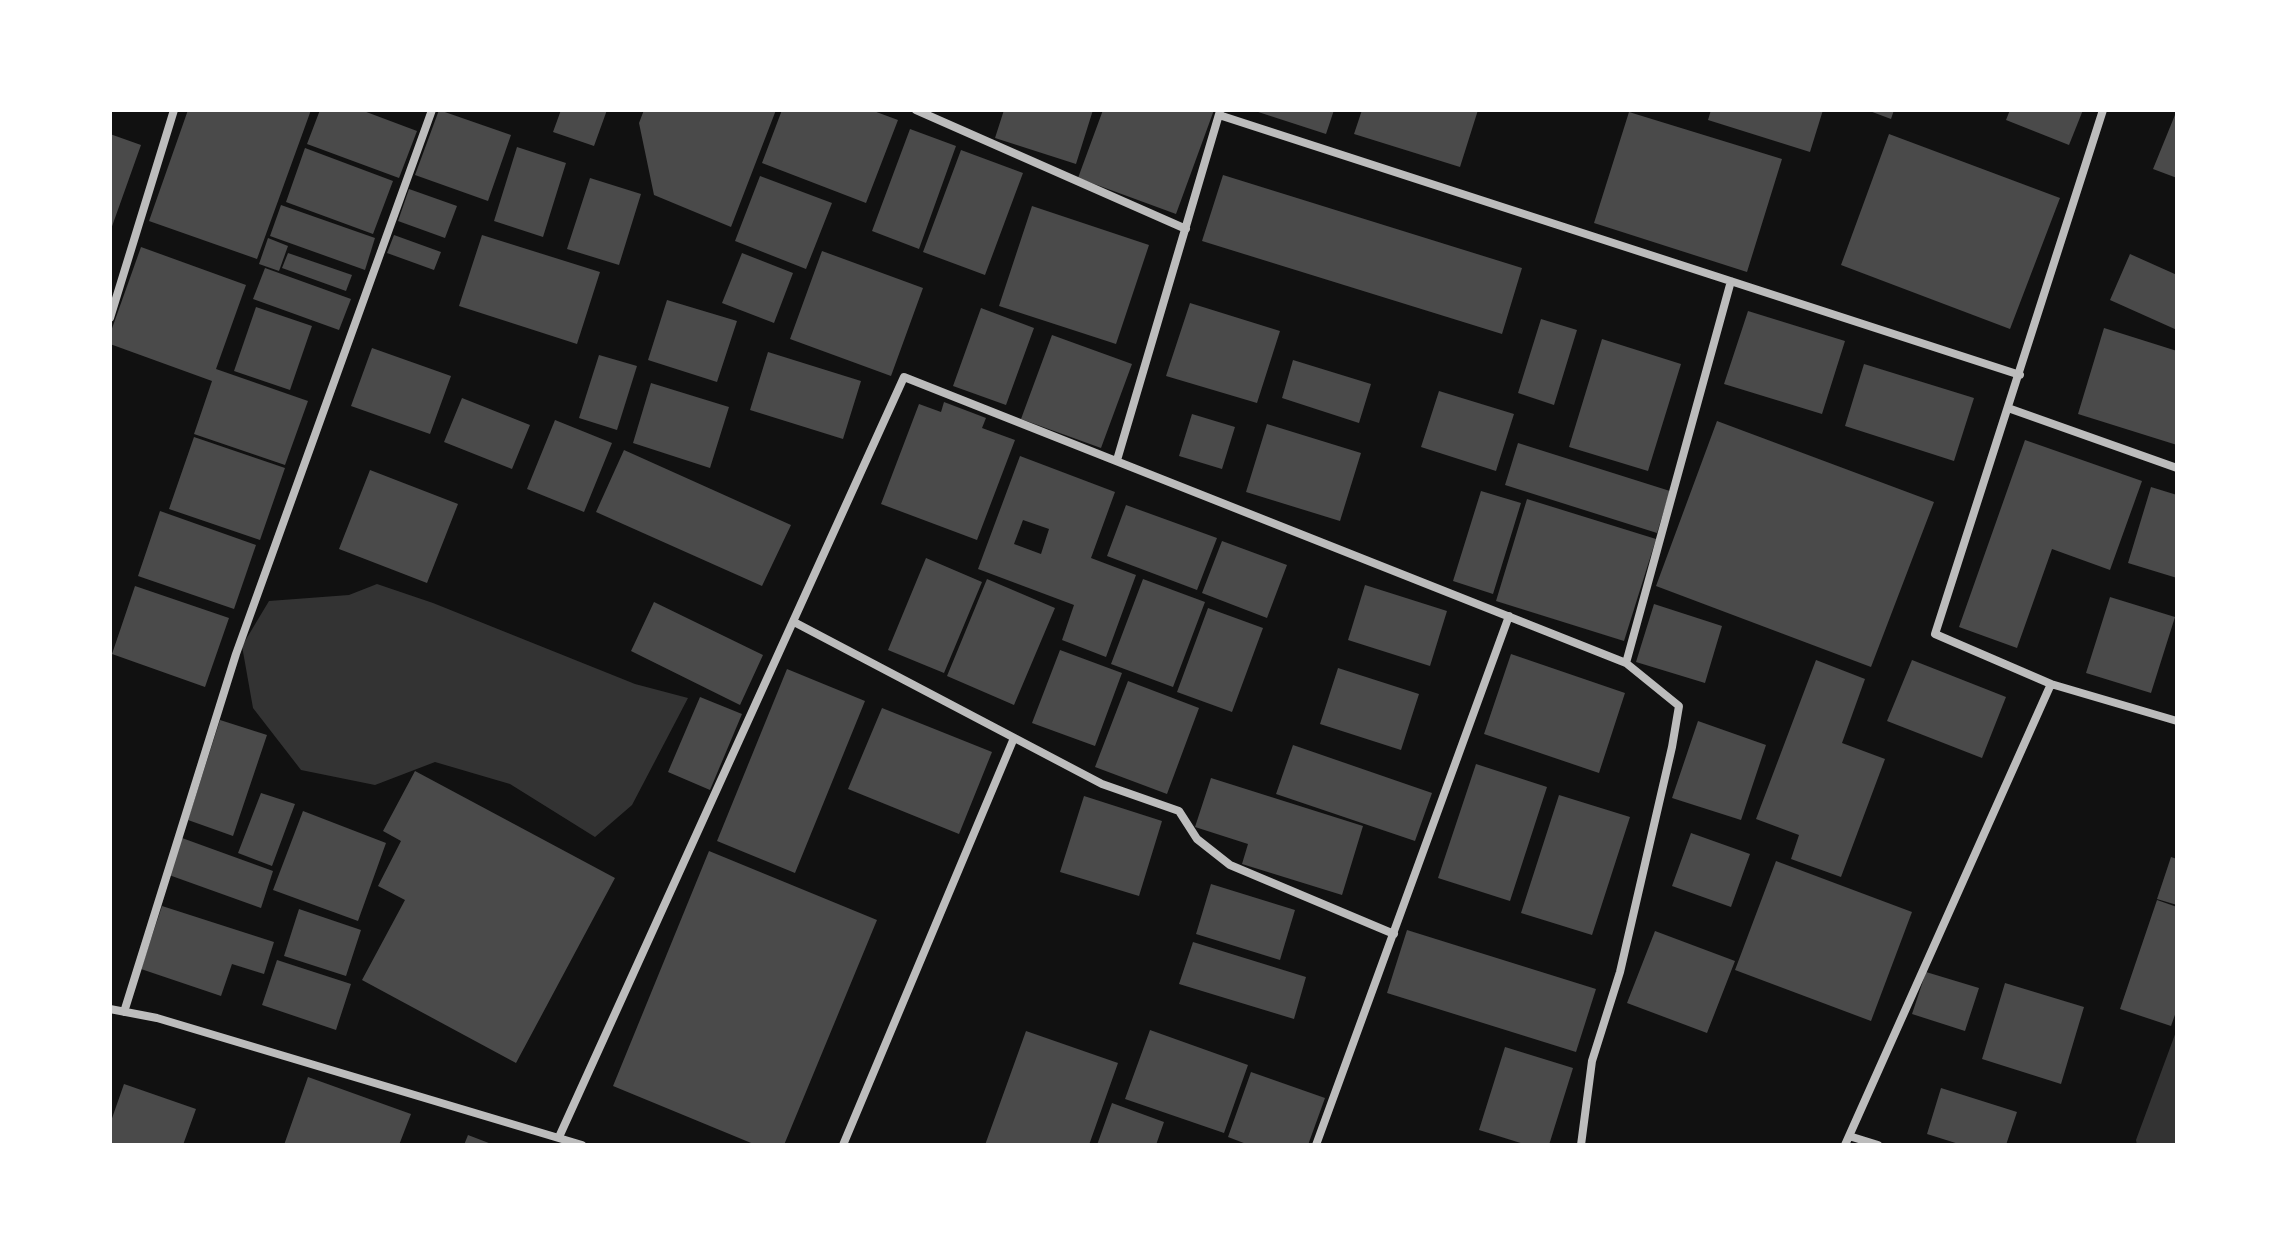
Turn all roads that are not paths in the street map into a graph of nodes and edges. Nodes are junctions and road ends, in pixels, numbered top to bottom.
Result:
1 (174, 110) edge
2 (432, 110) edge
3 (916, 110) edge
4 (2103, 110) edge
5 (1220, 112) edge
6 (1186, 229) junction
7 (1731, 281) junction
8 (110, 318) edge
9 (2020, 375) junction
10 (2008, 408) junction
11 (1117, 460) junction
12 (2177, 468) edge
13 (1509, 616) junction
14 (794, 622) junction
15 (1626, 663) junction
16 (2051, 684) junction
17 (2177, 721) edge
18 (1014, 738) junction
19 (1394, 934) junction
20 (110, 1009) edge
21 (124, 1012) junction
22 (559, 1137) junction
23 (1847, 1140) edge
24 (582, 1145) edge
25 (843, 1145) edge
26 (1316, 1145) edge
27 (1581, 1145) edge
28 (1878, 1145) edge

1 - 8 street
2 - 21 street
3 - 6 street
4 - 9 street
5 - 6 street
5 - 7 street
6 - 11 street
7 - 9 street
7 - 15 street
9 - 10 street
10 - 12 street
10 - 16 street
11 - 13 street
11 - 14 street
13 - 15 street
13 - 19 street
14 - 18 street
14 - 22 street
15 - 27 street
16 - 17 street
16 - 23 street
18 - 19 street
18 - 25 street
19 - 26 street
20 - 21 street
21 - 22 street
22 - 24 street
23 - 28 street

